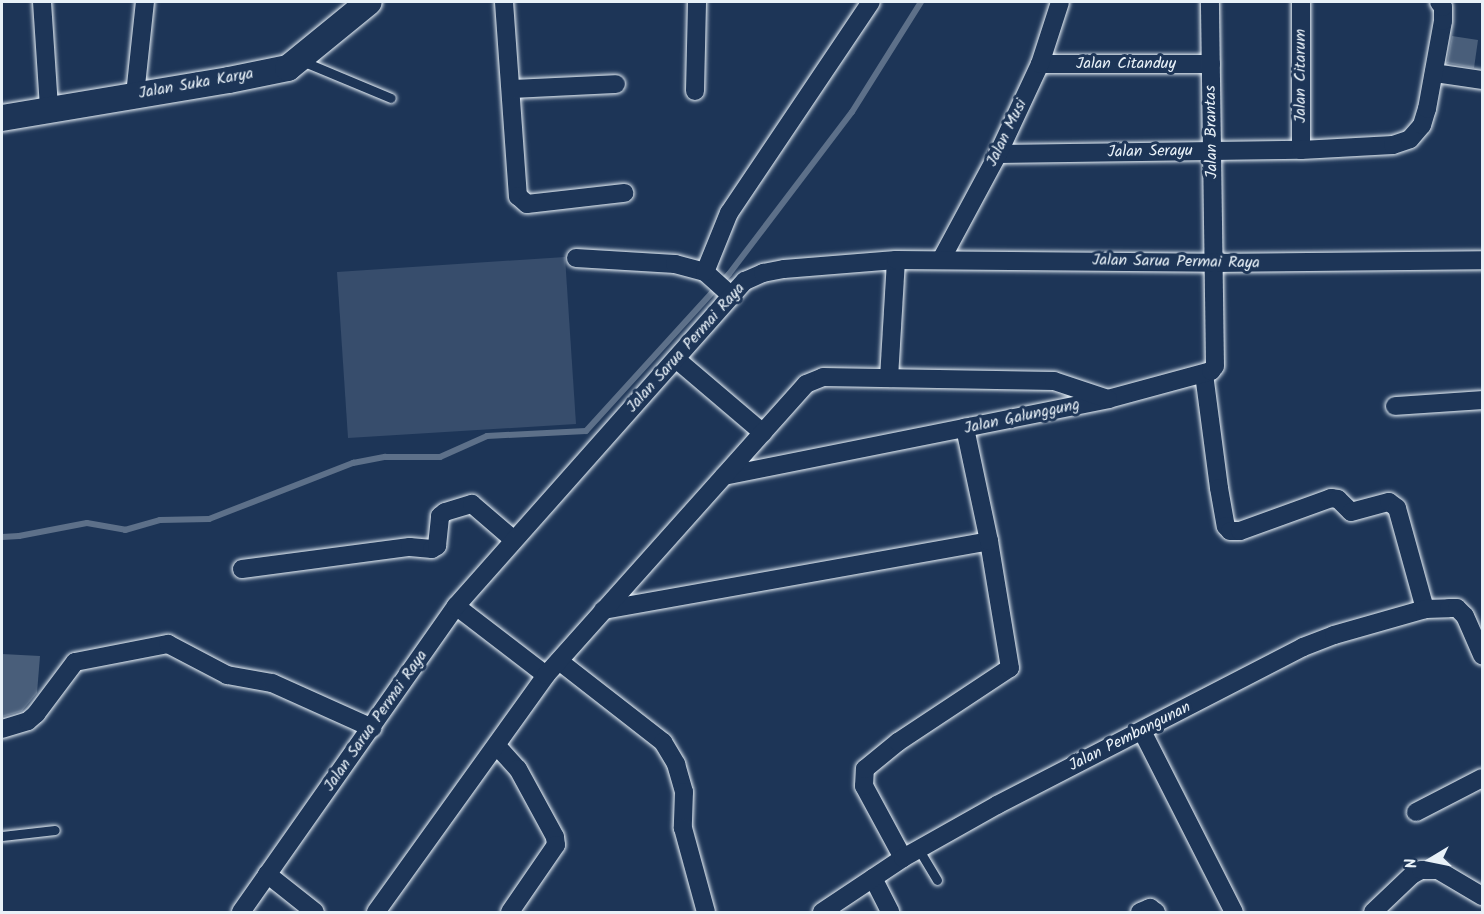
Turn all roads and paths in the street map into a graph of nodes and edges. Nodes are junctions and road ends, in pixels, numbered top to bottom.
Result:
1 (42, 2) edge
2 (145, 2) edge
3 (369, 2) edge
4 (504, 2) edge
5 (698, 2) edge
6 (871, 2) edge
7 (1060, 2) edge
8 (1210, 2) edge
9 (1301, 2) edge
10 (1439, 2) edge
11 (298, 60) junction
12 (1040, 63) junction
13 (1211, 64) junction
14 (1434, 73) junction
15 (1482, 80) edge
16 (616, 84) dead end
17 (511, 89) junction
18 (695, 91) dead end
19 (135, 95) junction
20 (392, 98) dead end
21 (49, 108) junction
22 (2, 118) edge
23 (1301, 150) junction
24 (1213, 151) junction
25 (998, 154) junction
26 (624, 193) dead end
27 (576, 258) dead end
28 (942, 258) junction
29 (896, 260) junction
30 (1482, 261) edge
31 (1213, 263) junction
32 (719, 284) junction
33 (676, 358) junction
34 (1203, 374) junction
35 (889, 378) junction
36 (1108, 399) junction
37 (1482, 400) edge
38 (1395, 406) dead end
39 (965, 428) junction
40 (763, 433) junction
41 (724, 476) junction
42 (514, 540) junction
43 (989, 541) junction
44 (242, 569) dead end
45 (456, 606) junction
46 (1425, 609) junction
47 (603, 610) junction
48 (1482, 655) edge
49 (559, 662) junction
50 (546, 675) junction
51 (372, 728) junction
52 (2, 729) edge
53 (1142, 731) junction
54 (497, 746) junction
55 (1482, 778) edge
56 (1416, 812) dead end
57 (55, 830) dead end
58 (2, 836) edge
59 (911, 854) junction
60 (267, 874) junction
61 (873, 878) junction
62 (937, 880) dead end
63 (1482, 896) edge
64 (241, 912) edge
65 (315, 912) edge
66 (376, 912) edge
67 (510, 912) edge
68 (706, 912) edge
69 (822, 912) edge
70 (890, 912) edge
71 (1140, 912) edge
72 (1156, 912) edge
73 (1234, 912) edge
74 (1373, 912) edge

1 - 21 street
2 - 19 street
3 - 11 street, Jalan Suka Karya
4 - 17 street
5 - 18 street
6 - 32 street
7 - 12 street, Jalan Musi
8 - 13 street, Jalan Brantas
9 - 23 street, Jalan Citarum
10 - 14 street, Jalan Serayu
11 - 19 street, Jalan Suka Karya
11 - 20 lane
12 - 13 street, Jalan Citanduy
12 - 25 street, Jalan Musi
13 - 24 street, Jalan Brantas
14 - 15 street
14 - 23 street, Jalan Serayu
16 - 17 street
17 - 26 street
19 - 21 street, Jalan Suka Karya
21 - 22 street, Jalan Suka Karya
23 - 24 street, Jalan Serayu
24 - 25 street, Jalan Serayu
24 - 31 street, Jalan Brantas
25 - 28 street, Jalan Musi
27 - 32 street
28 - 29 street, Jalan Sarua Permai Raya
28 - 31 street, Jalan Sarua Permai Raya
29 - 32 street, Jalan Sarua Permai Raya
29 - 35 street
30 - 31 street, Jalan Sarua Permai Raya
31 - 34 street
32 - 33 street, Jalan Sarua Permai Raya
33 - 40 street
33 - 42 street, Jalan Sarua Permai Raya
34 - 36 street, Jalan Galunggung
34 - 46 street
35 - 36 street
35 - 40 street
36 - 39 street, Jalan Galunggung
37 - 38 street
39 - 41 street, Jalan Galunggung
39 - 43 street
40 - 41 street
41 - 47 street
42 - 44 street
42 - 45 street, Jalan Sarua Permai Raya
43 - 47 street
43 - 59 street
45 - 50 street
45 - 51 street, Jalan Sarua Permai Raya
46 - 48 street, Jalan Pembangunan
46 - 53 street, Jalan Pembangunan
47 - 49 street
49 - 50 street
49 - 68 street
50 - 54 street
51 - 52 street
51 - 60 street, Jalan Sarua Permai Raya
53 - 59 street, Jalan Pembangunan
53 - 73 street
54 - 66 street
54 - 67 street
55 - 56 street
57 - 58 lane
59 - 61 street, Jalan Pembangunan
59 - 62 lane
60 - 64 street, Jalan Sarua Permai Raya
60 - 65 street
61 - 69 street, Jalan Pembangunan
61 - 70 street
63 - 74 street
71 - 72 street

